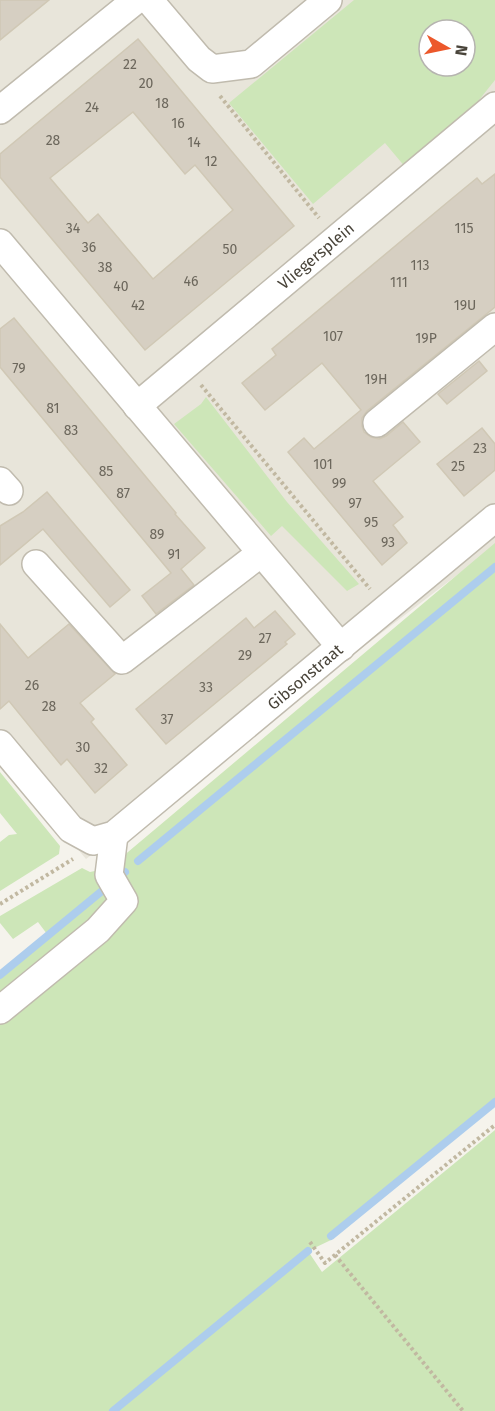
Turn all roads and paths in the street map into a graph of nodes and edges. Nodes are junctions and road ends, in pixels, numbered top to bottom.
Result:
1 (136, 0) edge
2 (149, 0) edge
3 (328, 0) edge
4 (212, 69) junction
5 (495, 106) edge
6 (0, 111) edge
7 (336, 239) junction
8 (0, 243) edge
9 (495, 327) edge
10 (185, 366) junction
11 (137, 406) junction
12 (377, 423) dead end
13 (495, 518) edge
14 (261, 553) junction
15 (36, 564) dead end
16 (386, 609) junction
17 (341, 646) junction
18 (0, 744) edge
19 (114, 835) junction
20 (72, 861) dead end
21 (0, 904) edge
22 (0, 1010) edge
23 (495, 1125) edge
24 (310, 1242) dead end
25 (335, 1255) junction
26 (463, 1411) edge

1 - 6 street
2 - 4 street
3 - 4 street
4 - 7 path
5 - 7 street, Vliegersplein
7 - 10 street, Vliegersplein
8 - 11 street
9 - 12 street
10 - 11 street, Vliegersplein
10 - 16 path
11 - 14 street
13 - 16 street, Gibsonstraat
14 - 15 street
14 - 17 street
16 - 17 street, Gibsonstraat
17 - 19 street, Gibsonstraat
18 - 19 street
19 - 22 street
20 - 21 path
23 - 25 path
24 - 25 path
25 - 26 path

